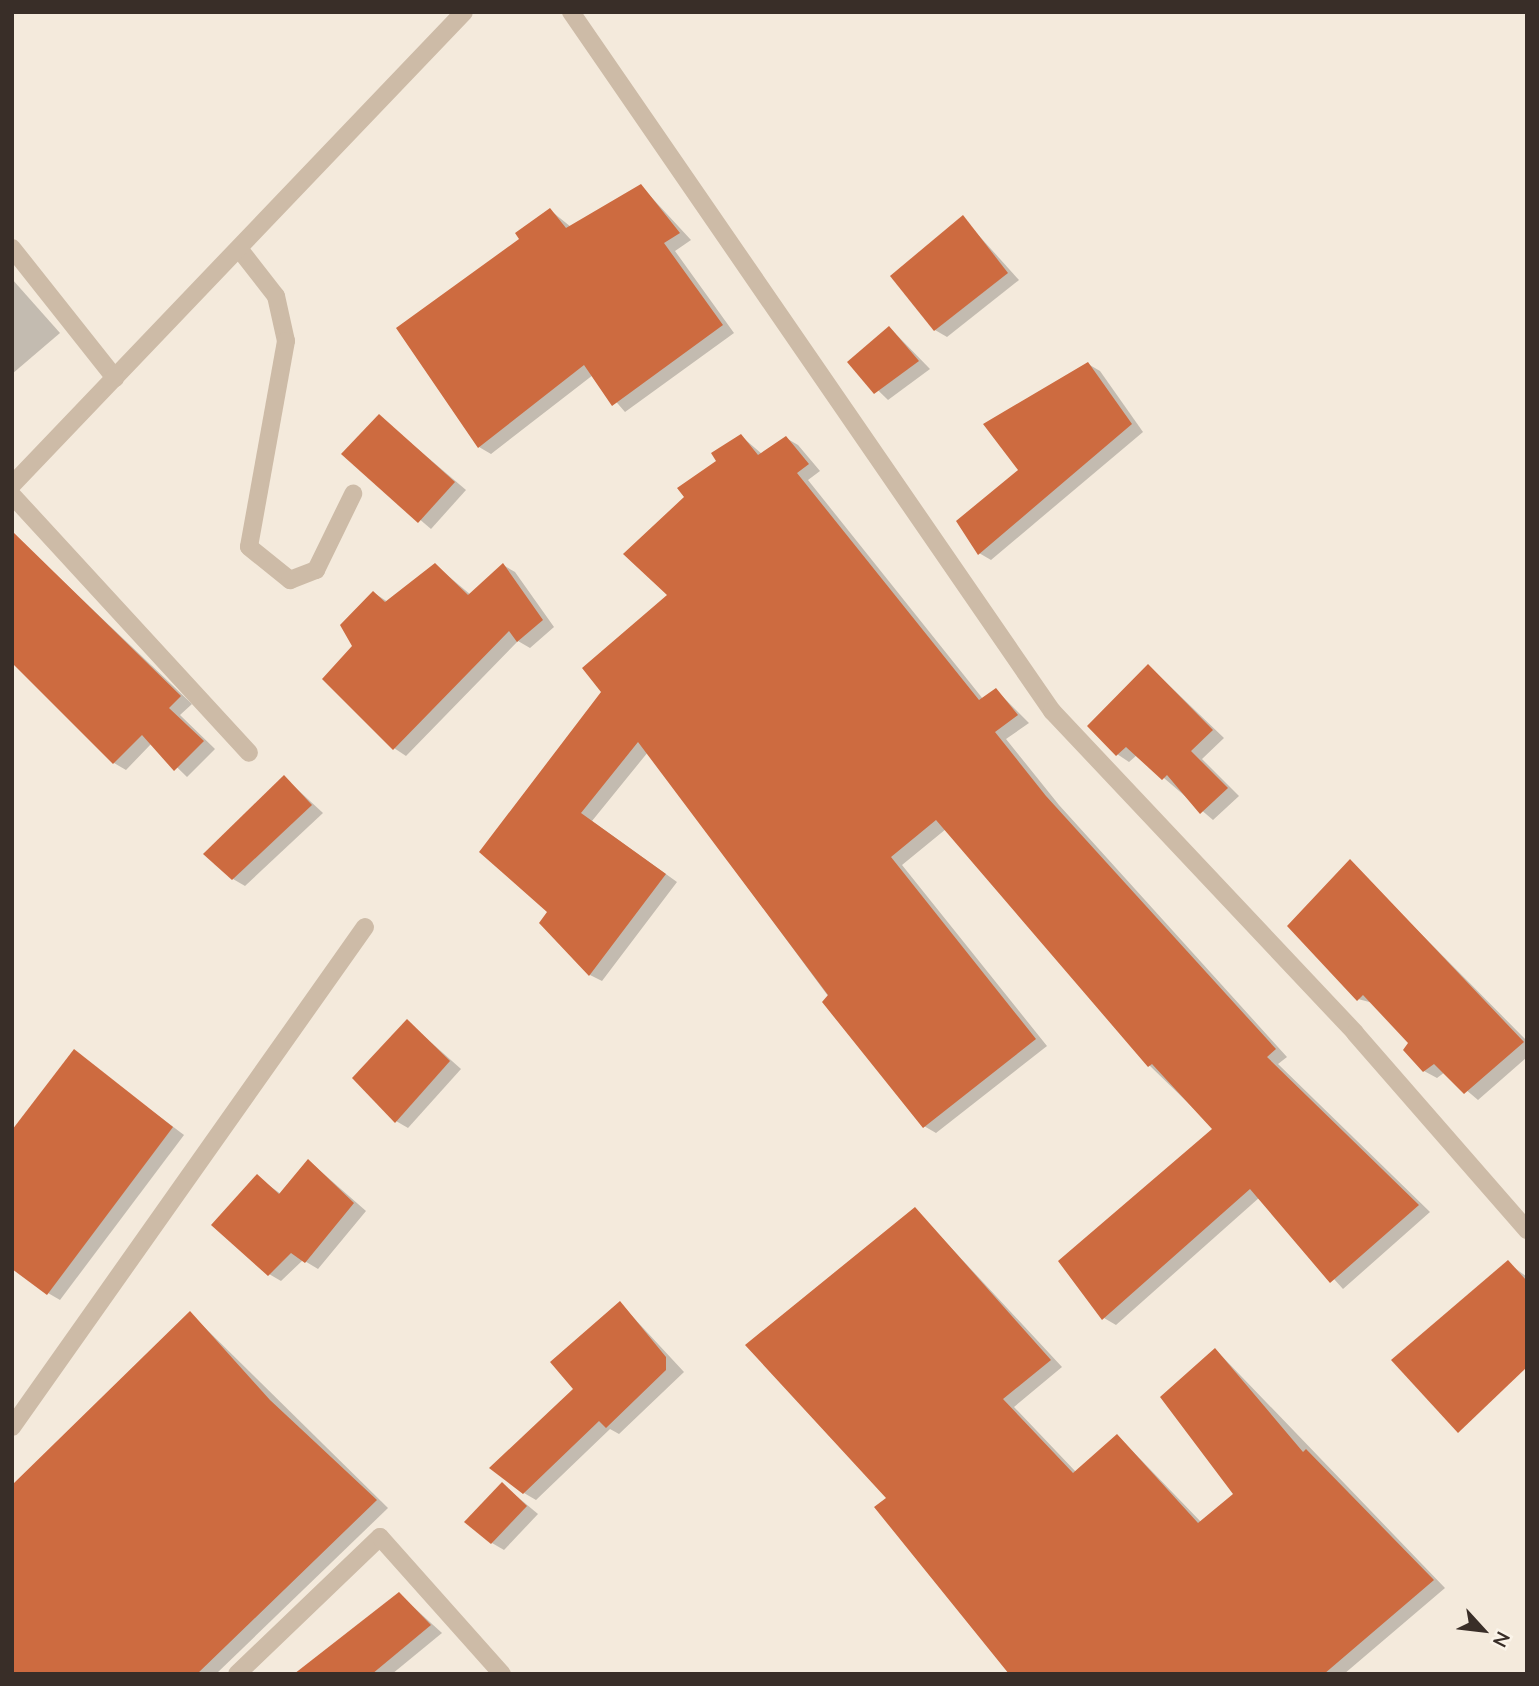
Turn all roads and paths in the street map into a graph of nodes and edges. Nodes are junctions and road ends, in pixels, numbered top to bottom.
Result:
1 (464, 12) edge
2 (572, 12) edge
3 (12, 248) edge
4 (240, 250) junction
5 (115, 378) junction
6 (12, 485) edge
7 (353, 494) dead end
8 (12, 495) edge
9 (249, 753) dead end
10 (365, 927) dead end
11 (1527, 1230) edge
12 (12, 1427) edge
13 (237, 1674) edge
14 (502, 1674) edge

1 - 4 street
2 - 11 street
3 - 5 street
4 - 5 street
4 - 7 street
5 - 6 street
8 - 9 street
10 - 12 street
13 - 14 street

